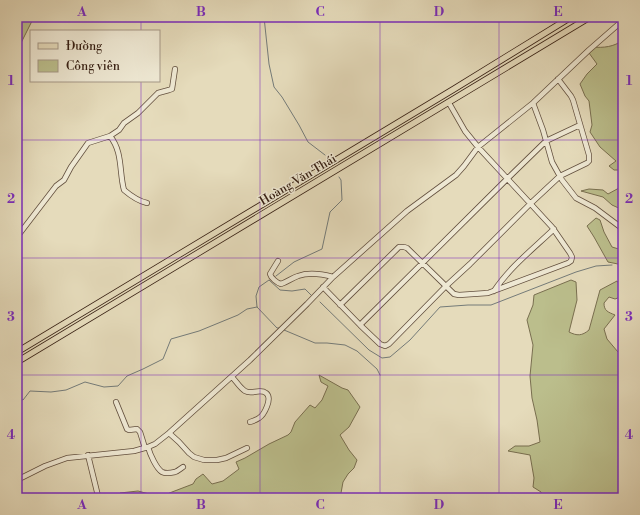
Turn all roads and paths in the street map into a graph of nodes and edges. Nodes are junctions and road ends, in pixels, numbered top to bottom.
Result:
1 (572, 17) edge
2 (590, 17) edge
3 (621, 22) dead end
4 (175, 69) dead end
5 (558, 79) junction
6 (444, 95) junction
7 (449, 103) junction
8 (533, 103) junction
9 (580, 125) junction
10 (110, 136) junction
11 (546, 141) junction
12 (478, 147) junction
13 (560, 176) junction
14 (506, 179) junction
15 (147, 203) dead end
16 (530, 204) junction
17 (554, 229) junction
18 (623, 229) edge
19 (17, 237) edge
20 (278, 260) dead end
21 (422, 262) junction
22 (333, 277) junction
23 (446, 286) junction
24 (323, 287) junction
25 (494, 291) junction
26 (340, 304) junction
27 (360, 325) junction
28 (17, 352) edge
29 (17, 362) edge
30 (232, 377) junction
31 (116, 402) dead end
32 (250, 422) dead end
33 (169, 433) junction
34 (147, 447) junction
35 (247, 448) dead end
36 (88, 455) junction
37 (183, 467) dead end
38 (17, 480) edge
39 (98, 496) dead end

1 - 6 main road, Hoàng Văn Thái
2 - 7 main road, Hoàng Văn Thái
3 - 5 street
4 - 10 street
5 - 8 street
5 - 9 street
6 - 7 main road
6 - 28 main road, Hoàng Văn Thái
7 - 12 street
7 - 29 main road, Hoàng Văn Thái
8 - 11 street
8 - 12 street
9 - 11 street
9 - 13 street
10 - 15 street
10 - 19 street
11 - 13 street
11 - 14 street
12 - 14 street
12 - 22 street
13 - 16 street
13 - 18 street
14 - 16 street
14 - 21 street
16 - 17 street
16 - 23 street
17 - 25 street
17 - 25 street
20 - 22 street
21 - 23 street
21 - 26 street
21 - 27 street
22 - 24 street
23 - 25 street
23 - 27 street
24 - 26 street
24 - 30 street
26 - 27 street
30 - 32 street
30 - 33 street
31 - 34 street
33 - 34 street
33 - 35 street
34 - 36 street
34 - 37 street
36 - 38 street
36 - 39 street

